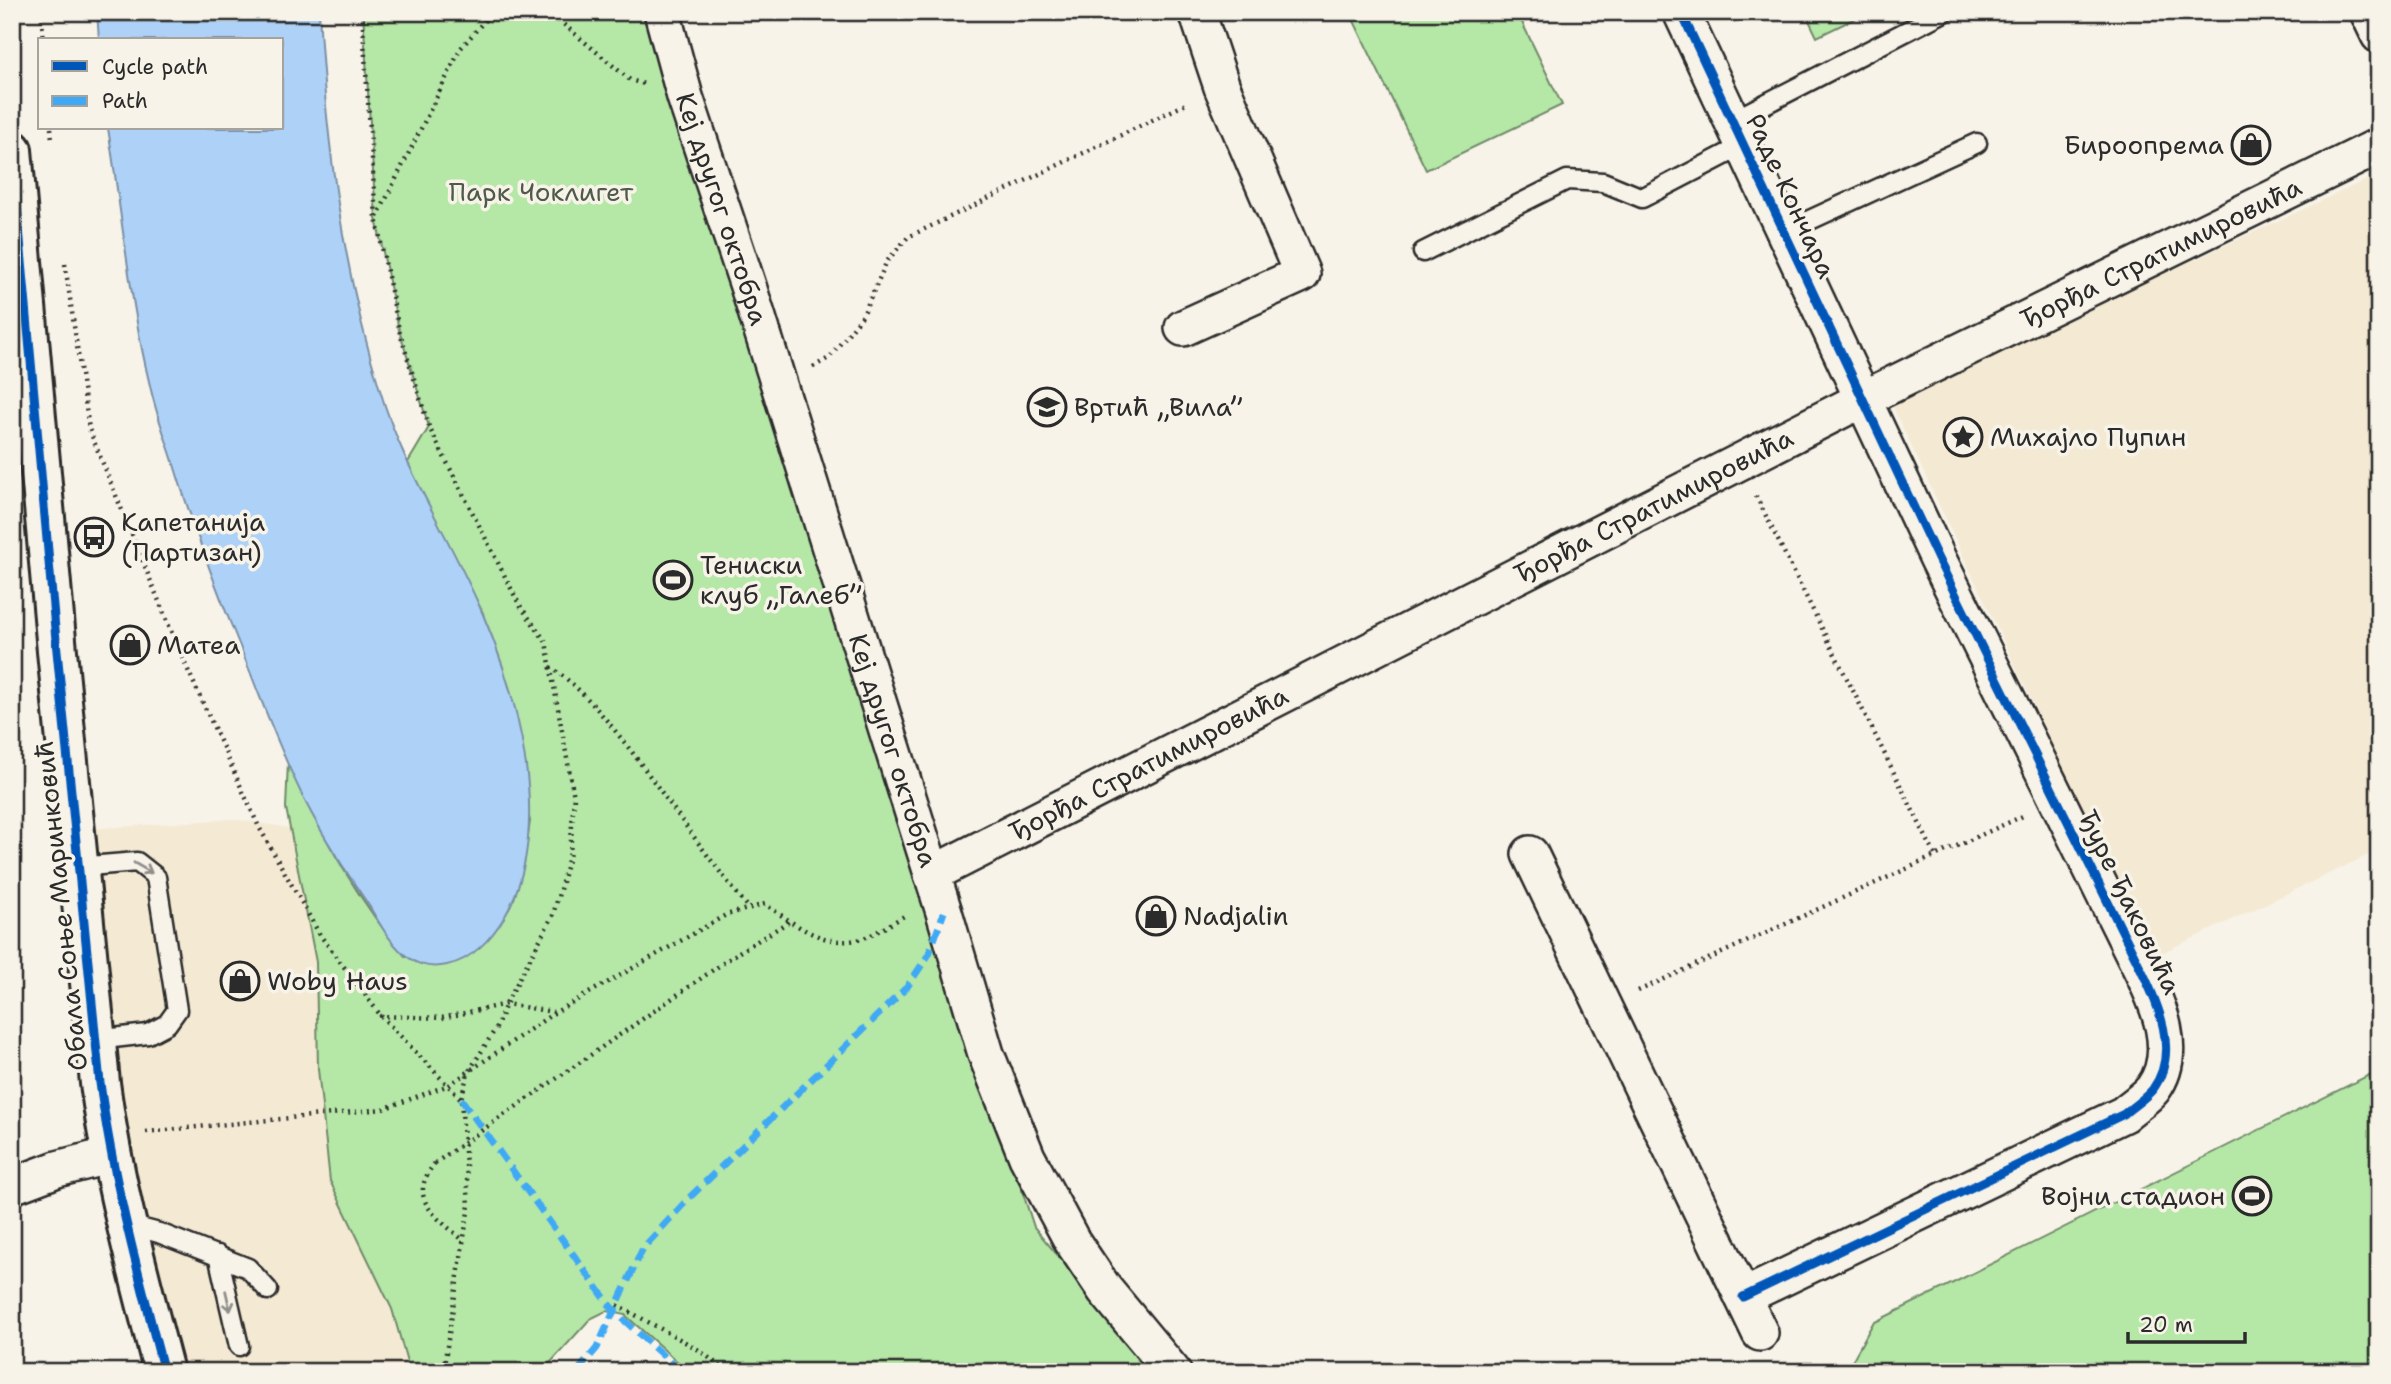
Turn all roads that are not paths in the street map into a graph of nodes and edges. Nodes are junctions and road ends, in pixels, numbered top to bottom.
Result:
1 (662, 12) edge
2 (1196, 12) edge
3 (1681, 12) edge
4 (1944, 12) edge
5 (2368, 12) edge
6 (2379, 35) edge
7 (1738, 133) junction
8 (1977, 143) dead end
9 (2379, 146) edge
10 (12, 150) edge
11 (1786, 232) junction
12 (1423, 252) dead end
13 (1184, 328) dead end
14 (1863, 399) junction
15 (1530, 854) dead end
16 (77, 867) junction
17 (935, 886) junction
18 (96, 1040) junction
19 (109, 1145) junction
20 (12, 1186) edge
21 (125, 1224) junction
22 (218, 1255) junction
23 (268, 1290) dead end
24 (1743, 1297) junction
25 (1760, 1333) dead end
26 (239, 1346) dead end
27 (164, 1372) edge
28 (1173, 1372) edge

1 - 17 street, Кеј другог октобра
2 - 13 street
3 - 7 street, Раде Кончара
4 - 7 lane
5 - 6 street
7 - 11 street, Раде Кончара
7 - 12 lane
8 - 11 lane
9 - 14 street, Ђорђа Стратимировића
10 - 16 street, Обала Соње Маринковић
11 - 14 street, Раде Кончара
14 - 17 street, Ђорђа Стратимировића
14 - 24 street, Ђуре Ђаковића
15 - 24 street
16 - 18 street, Обала Соње Маринковић
16 -> 18 lane
17 - 28 street, Кеј другог октобра
18 - 19 street, Обала Соње Маринковић
19 - 20 street
19 - 21 street, Обала Соње Маринковић
21 - 22 lane
21 - 27 street, Обала Соње Маринковић
22 - 23 lane
22 -> 26 lane
24 - 25 street

